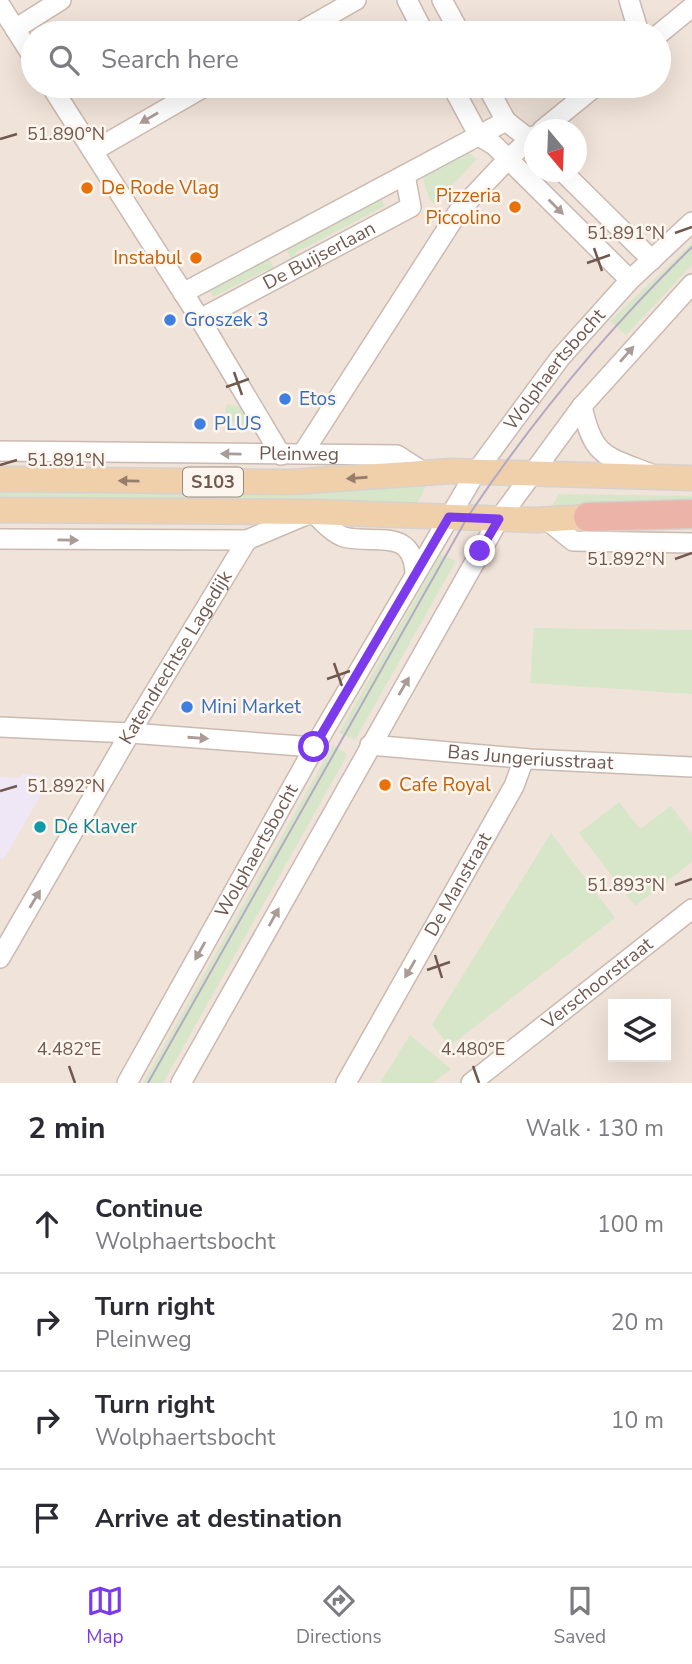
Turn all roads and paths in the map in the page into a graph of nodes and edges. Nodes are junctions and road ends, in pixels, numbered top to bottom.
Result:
1 (61, 0) edge
2 (356, 0) edge
3 (407, 0) edge
4 (442, 0) edge
5 (629, 0) edge
6 (0, 5) edge
7 (692, 7) edge
8 (28, 21) edge
9 (319, 21) edge
10 (418, 21) edge
11 (453, 21) edge
12 (635, 21) edge
13 (671, 24) edge
14 (21, 25) edge
15 (15, 29) junction
16 (21, 38) edge
17 (59, 98) edge
18 (185, 98) edge
19 (459, 98) edge
20 (494, 98) edge
21 (582, 98) edge
22 (557, 119) edge
23 (506, 121) junction
24 (524, 131) edge
25 (479, 136) junction
26 (524, 146) edge
27 (93, 151) junction
28 (508, 159) junction
29 (405, 175) junction
30 (573, 182) edge
31 (692, 222) edge
32 (652, 260) junction
33 (630, 280) junction
34 (692, 284) edge
35 (183, 293) junction
36 (200, 319) junction
37 (582, 406) junction
38 (0, 451) edge
39 (303, 453) junction
40 (281, 455) junction
41 (692, 463) edge
42 (476, 472) junction
43 (425, 473) junction
44 (532, 473) junction
45 (659, 476) junction
46 (692, 478) edge
47 (0, 479) edge
48 (0, 510) edge
49 (313, 513) junction
50 (692, 514) edge
51 (449, 517) junction
52 (588, 517) joint
53 (499, 519) junction
54 (547, 520) junction
55 (0, 539) edge
56 (247, 540) junction
57 (692, 543) edge
58 (415, 572) junction
59 (0, 727) edge
60 (131, 733) junction
61 (370, 745) junction
62 (314, 747) junction
63 (524, 759) junction
64 (692, 767) edge
65 (692, 909) edge
66 (0, 958) edge
67 (127, 1083) edge
68 (181, 1083) edge
69 (346, 1083) edge
70 (471, 1083) edge

1 - 8 street
2 - 9 street
3 - 10 street
4 - 11 street
5 - 12 street
6 - 15 street
7 - 13 street
14 - 15 street
15 - 16 street
17 - 27 street
18 -> 27 street
19 - 25 street
20 - 23 street
21 - 22 street
23 - 24 street
23 - 25 street, De Buijserlaan
25 - 28 street
25 - 29 street, De Buijserlaan
26 - 28 street
27 - 35 street
28 -> 33 street
28 - 39 street
29 - 35 street, De Buijserlaan
29 - 36 street, De Buijserlaan
30 - 32 street
31 - 32 street, Wolphaertsbocht
32 - 33 street, Wolphaertsbocht
33 - 42 street, Wolphaertsbocht
37 -> 34 street
35 - 36 street
36 - 40 street
37 - 44 street
37 - 45 street, Pleinweg
40 -> 38 street, Pleinweg
39 - 40 street, Pleinweg
39 - 43 street, Pleinweg
41 - 45 main road, Pleinweg
42 - 43 main road, Pleinweg / S103
42 - 44 main road, Pleinweg / S103
42 - 51 street, Wolphaertsbocht
43 -> 47 main road, Pleinweg / S103
44 - 45 main road, Pleinweg / S103
44 - 53 street
45 - 46 main road, Pleinweg / S103
48 - 49 main road, S103
49 - 51 main road, S103
49 - 56 street
49 - 58 street
50 - 52 highway, S103
51 - 53 main road, S103
51 - 58 street, Wolphaertsbocht
52 - 54 main road, S103
53 - 54 main road, S103
61 -> 53 street
54 - 57 street
55 -> 56 street
56 - 60 street, Katendrechtse Lagedijk
58 - 62 street, Wolphaertsbocht
59 - 60 street
60 -> 62 street
66 -> 60 street, Katendrechtse Lagedijk
61 - 63 street, Bas Jungeriusstraat
68 -> 61 street
62 -> 67 street, Wolphaertsbocht
63 - 64 street, Bas Jungeriusstraat
63 -> 69 street, De Manstraat
65 - 70 street, Verschoorstraat

